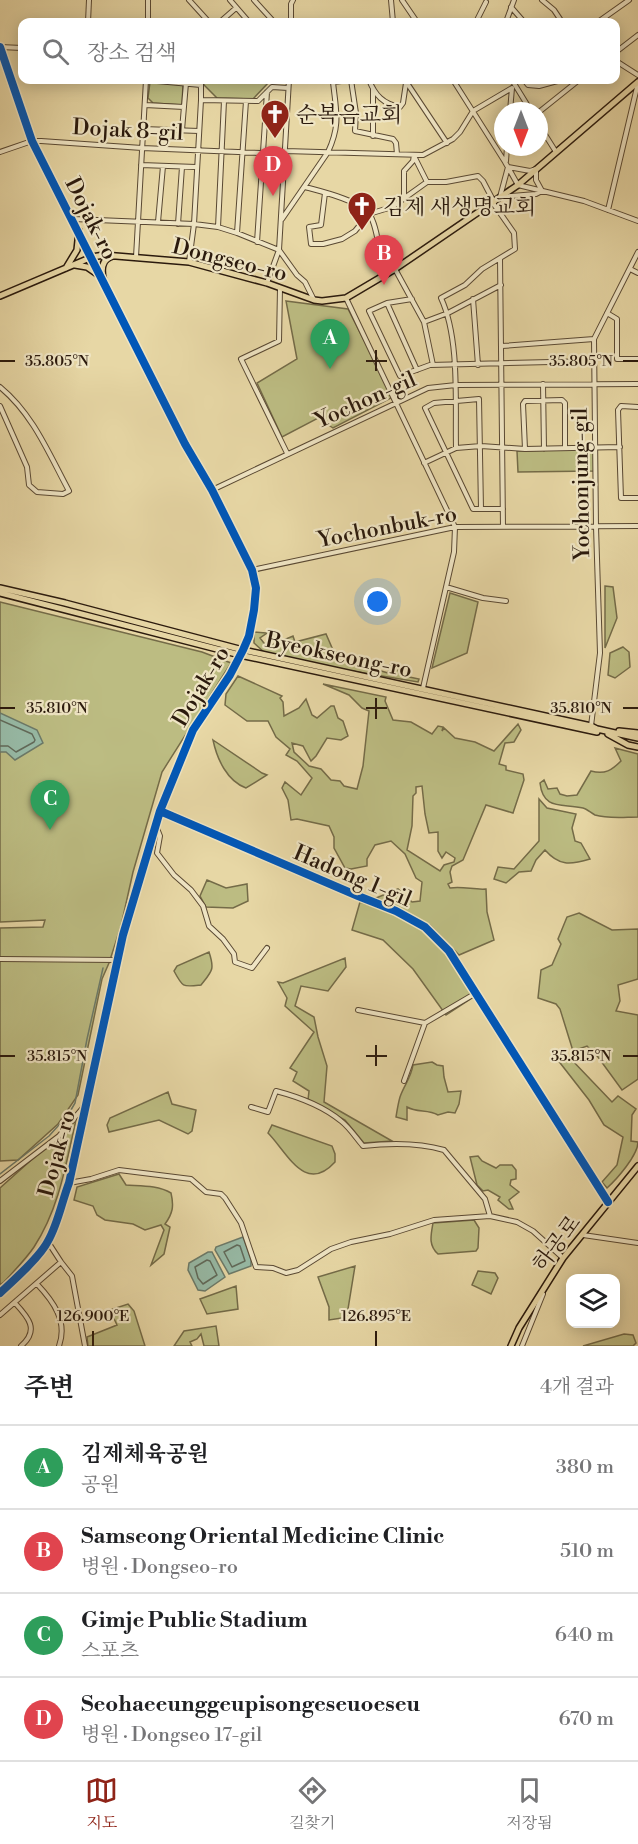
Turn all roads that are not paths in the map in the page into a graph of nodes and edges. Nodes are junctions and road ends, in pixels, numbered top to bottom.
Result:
1 (89, 0) edge
2 (148, 0) edge
3 (189, 0) edge
4 (230, 0) edge
5 (254, 0) edge
6 (293, 0) edge
7 (391, 0) edge
8 (402, 0) edge
9 (514, 0) edge
10 (542, 0) edge
11 (629, 0) edge
12 (486, 2) dead end
13 (510, 7) junction
14 (236, 8) junction
15 (88, 18) edge
16 (148, 18) edge
17 (205, 18) edge
18 (225, 18) edge
19 (245, 18) edge
20 (270, 18) edge
21 (291, 18) edge
22 (393, 18) edge
23 (414, 18) edge
24 (478, 18) edge
25 (507, 18) edge
26 (520, 18) edge
27 (559, 18) edge
28 (604, 18) edge
29 (638, 35) edge
30 (0, 47) edge
31 (18, 48) edge
32 (620, 48) edge
33 (620, 64) edge
34 (638, 75) edge
35 (638, 82) edge
36 (146, 84) edge
37 (186, 84) edge
38 (201, 84) edge
39 (288, 84) edge
40 (333, 84) edge
41 (352, 84) edge
42 (371, 84) edge
43 (405, 84) edge
44 (407, 84) edge
45 (456, 84) edge
46 (512, 84) edge
47 (515, 84) edge
48 (527, 84) edge
49 (546, 84) edge
50 (574, 84) edge
51 (288, 87) junction
52 (512, 88) junction
53 (373, 89) junction
54 (267, 92) junction
55 (201, 100) junction
56 (224, 101) junction
57 (246, 101) junction
58 (511, 102) edge
59 (526, 102) edge
60 (145, 105) junction
61 (548, 105) edge
62 (184, 107) junction
63 (473, 111) junction
64 (143, 129) junction
65 (182, 130) junction
66 (199, 131) junction
67 (373, 136) junction
68 (548, 140) edge
69 (32, 141) junction
70 (447, 143) junction
71 (142, 148) junction
72 (198, 150) junction
73 (222, 151) junction
74 (0, 152) edge
75 (285, 152) junction
76 (328, 152) junction
77 (243, 153) junction
78 (264, 153) junction
79 (556, 153) junction
80 (397, 154) junction
81 (414, 155) junction
82 (506, 156) edge
83 (506, 162) junction
84 (141, 165) junction
85 (163, 166) junction
86 (182, 167) junction
87 (196, 167) junction
88 (508, 167) junction
89 (537, 169) junction
90 (427, 182) junction
91 (518, 185) junction
92 (305, 187) junction
93 (542, 191) junction
94 (325, 193) junction
95 (500, 197) junction
96 (404, 198) junction
97 (493, 202) junction
98 (608, 210) junction
99 (369, 214) junction
100 (73, 219) junction
101 (281, 220) junction
102 (138, 221) junction
103 (638, 221) edge
104 (158, 222) junction
105 (178, 224) junction
106 (194, 224) junction
107 (218, 227) junction
108 (79, 231) junction
109 (237, 233) junction
110 (257, 242) junction
111 (279, 250) junction
112 (638, 252) edge
113 (114, 255) junction
114 (92, 257) junction
115 (136, 257) junction
116 (500, 258) junction
117 (189, 262) junction
118 (72, 266) junction
119 (395, 268) junction
120 (65, 269) junction
121 (630, 269) junction
122 (638, 273) edge
123 (384, 276) junction
124 (103, 278) junction
125 (267, 283) junction
126 (501, 285) junction
127 (280, 288) junction
128 (0, 296) edge
129 (346, 298) junction
130 (411, 299) junction
131 (473, 299) junction
132 (314, 300) junction
133 (387, 303) junction
134 (448, 313) junction
135 (607, 313) junction
136 (424, 322) junction
137 (594, 339) junction
138 (501, 346) junction
139 (638, 359) edge
140 (594, 361) junction
141 (455, 364) junction
142 (501, 364) junction
143 (433, 365) junction
144 (478, 365) junction
145 (417, 370) junction
146 (501, 384) junction
147 (543, 384) junction
148 (595, 384) junction
149 (638, 384) edge
150 (456, 385) junction
151 (0, 387) edge
152 (543, 400) junction
153 (396, 402) junction
154 (455, 402) junction
155 (0, 406) edge
156 (638, 407) edge
157 (481, 446) junction
158 (503, 447) junction
159 (620, 447) junction
160 (456, 448) junction
161 (565, 448) junction
162 (596, 448) junction
163 (525, 449) junction
164 (544, 449) junction
165 (445, 452) junction
166 (287, 453) junction
167 (424, 463) junction
168 (212, 490) junction
169 (638, 498) edge
170 (481, 509) junction
171 (503, 509) junction
172 (638, 526) edge
173 (455, 527) junction
174 (503, 527) junction
175 (596, 527) junction
176 (252, 570) junction
177 (446, 587) junction
178 (0, 588) edge
179 (0, 593) edge
180 (506, 601) dead end
181 (242, 653) junction
182 (423, 688) junction
183 (594, 727) junction
184 (606, 733) junction
185 (638, 733) edge
186 (638, 739) edge
187 (638, 747) edge
188 (160, 811) junction
189 (156, 825) junction
190 (267, 948) dead end
191 (0, 959) edge
192 (117, 960) junction
193 (476, 993) junction
194 (358, 1010) dead end
195 (425, 1023) junction
196 (404, 1081) dead end
197 (87, 1102) junction
198 (251, 1107) dead end
199 (638, 1166) edge
200 (0, 1181) edge
201 (69, 1183) junction
202 (608, 1202) junction
203 (490, 1216) junction
204 (583, 1234) junction
205 (48, 1242) junction
206 (638, 1244) edge
207 (563, 1257) junction
208 (61, 1262) junction
209 (37, 1284) junction
210 (546, 1284) junction
211 (0, 1293) edge
212 (15, 1303) junction
213 (0, 1316) edge
214 (21, 1346) edge
215 (59, 1346) edge
216 (85, 1346) edge
217 (511, 1346) edge
218 (522, 1346) edge

1 - 15 street
2 - 16 street
3 - 17 street
4 - 14 street
5 - 20 street
6 - 21 street
7 - 22 street
8 - 23 street
9 - 13 street
10 - 27 street
11 - 28 street
12 - 24 street
13 - 25 street
13 - 26 street
14 - 18 street
14 - 19 street
29 - 32 street
30 - 31 street
30 - 69 street, Dojak-ro
33 - 34 street
35 - 79 main road, Dongseo-ro
35 - 98 street
36 - 60 street
37 - 62 street
38 - 55 street
39 - 51 street
40 - 76 street
41 - 67 street
42 - 53 street
43 - 53 street
44 - 70 street
45 - 63 street
46 - 52 street
47 - 59 street
48 - 49 street
50 - 61 street
51 - 54 street
51 - 75 street
52 - 58 street
52 - 63 street
53 - 67 street
54 - 57 street
54 - 78 street
55 - 56 street
55 - 66 street
56 - 57 street
56 - 73 street
57 - 77 street
60 - 62 street
60 - 64 street
62 - 65 street
63 - 70 street
63 - 83 street
64 - 65 street
64 - 71 street
65 - 66 street
66 - 72 street
67 - 80 street
68 - 79 street
69 - 71 street, Dojak 8-gil
69 - 74 street
69 - 100 street, Dojak-ro
70 - 81 street
71 - 72 street, Dojak 8-gil
71 - 84 street
72 - 73 street, Dojak 8-gil
72 - 87 street
73 - 77 street, Dojak 8-gil
73 - 107 street
75 - 76 street, Dojak 8-gil
75 - 78 street, Dojak 8-gil
75 - 101 street
76 - 80 street, Dojak 8-gil
76 - 92 street
77 - 78 street, Dojak 8-gil
77 - 109 street
78 - 110 street
79 - 89 main road, Dongseo-ro
80 - 81 street, Dojak 8-gil
81 - 90 street
81 - 96 street
82 - 83 street
83 - 88 street
84 - 85 street
84 - 102 street
85 - 86 street
85 - 104 street
86 - 87 street
86 - 105 street
87 - 106 street
88 - 89 street
88 - 91 street
88 - 95 street
89 - 91 main road, Dongseo-ro
89 - 93 street
90 - 96 street
90 - 97 street
91 - 93 street
91 - 95 main road, Dongseo-ro
92 - 94 street
92 - 101 street
93 - 95 street
93 - 98 street
94 - 99 street
94 - 99 street
95 - 97 main road, Dongseo-ro
96 - 99 street
97 - 116 street
97 - 119 main road, Dongseo-ro
98 - 103 street
99 - 123 street
100 - 102 street
100 - 108 street, Dojak-ro
101 - 111 street
102 - 104 street
102 - 115 street
104 - 105 street
105 - 106 street
106 - 107 street
106 - 117 street
107 - 109 street
108 - 114 street, Dojak-ro
108 - 120 main road
109 - 110 street
110 - 111 street
111 - 125 street
111 - 132 street, Dongseo-ro
112 - 121 street, Yochonjung-gil
113 - 114 main road, Dongseo-ro
113 - 115 main road, Dongseo-ro
113 - 124 main road
114 - 118 main road, Dongseo-ro
114 - 124 street, Dojak-ro
115 - 117 main road, Dongseo-ro
116 - 126 street
116 - 134 street
117 - 125 main road, Dongseo-ro
118 - 120 main road, Dongseo-ro
118 - 124 main road
119 - 123 main road, Dongseo-ro
119 - 130 street
120 - 128 main road, Dongseo-ro
121 - 122 street
121 - 135 street, Yochonjung-gil
123 - 129 main road, Dongseo-ro
124 - 168 street, Dojak-ro
125 - 127 main road, Dongseo-ro
126 - 131 street
126 - 138 street
127 - 132 main road, Dongseo-ro
127 - 166 street
129 - 132 main road, Dongseo-ro
129 - 153 street
130 - 133 street
130 - 136 street
131 - 134 street
131 - 144 street
133 - 145 street
133 - 145 street
134 - 136 street
134 - 141 street
135 - 137 street, Yochonjung-gil
135 - 139 street
136 - 143 street
137 - 138 street
137 - 140 street, Yochonjung-gil
138 - 142 street
140 - 142 street
140 - 148 street, Yochonjung-gil
141 - 143 street
141 - 144 street
141 - 150 street
142 - 144 street
142 - 146 street
143 - 145 street
146 - 147 street, Yochon-gil
146 - 150 street, Yochon-gil
146 - 158 street
147 - 148 street, Yochon-gil
147 - 152 street
148 - 149 street, Yochon-gil
148 - 162 street, Yochonjung-gil
150 - 153 street, Yochon-gil
150 - 154 street
151 - 155 street
152 - 161 street
152 - 163 street
152 - 164 street
153 - 166 street, Yochon-gil
153 - 167 street
154 - 157 street
154 - 160 street
154 - 165 street
156 - 159 street
157 - 158 street
157 - 160 street
157 - 170 street
158 - 163 street
158 - 171 street
159 - 162 street
159 - 169 street
160 - 165 street
161 - 162 street
161 - 164 street
162 - 175 street, Yochonjung-gil
163 - 164 street
165 - 167 street
165 - 170 street
166 - 168 street, Yochon-gil
167 - 173 street
168 - 176 street, Dojak-ro
170 - 171 street
171 - 174 street
172 - 175 street, Yochonbuk-ro
173 - 174 street, Yochonbuk-ro
173 - 176 street, Yochonbuk-ro
173 - 177 street
174 - 175 street, Yochonbuk-ro
175 - 183 street, Yochonjung-gil
176 - 181 street, Dojak-ro
177 - 180 street
177 - 182 street
178 - 181 main road, Byeokseong-ro
179 - 181 main road, Byeokseong-ro
181 - 182 main road, Byeokseong-ro
181 - 184 main road, Byeokseong-ro
181 - 188 street, Dojak-ro
182 - 183 main road, Byeokseong-ro
183 - 185 main road
183 - 186 main road, Byeokseong-ro
184 - 186 main road, Byeokseong-ro
184 - 187 main road
188 - 189 street, Dojak-ro
188 - 193 street, Hadong 1-gil
189 - 190 street
189 - 192 street, Dojak-ro
191 - 192 street
192 - 197 street, Dojak-ro
193 - 195 street
193 - 202 street, Hadong 1-gil
194 - 195 street
195 - 196 street
197 - 200 street, Dojak-ro
197 - 201 street, Dojak-ro
198 - 203 street
199 - 202 main road, 하공로
201 - 203 street
201 - 205 street, Dojak-ro
202 - 204 main road, 하공로
203 - 207 street
204 - 206 street
204 - 207 main road, 하공로
205 - 208 street
205 - 211 street, Dojak-ro
207 - 210 main road, 하공로
208 - 209 street
208 - 216 street
209 - 212 street
209 - 215 street
210 - 217 main road, 하공로
210 - 218 street
212 - 213 street
212 - 214 street

